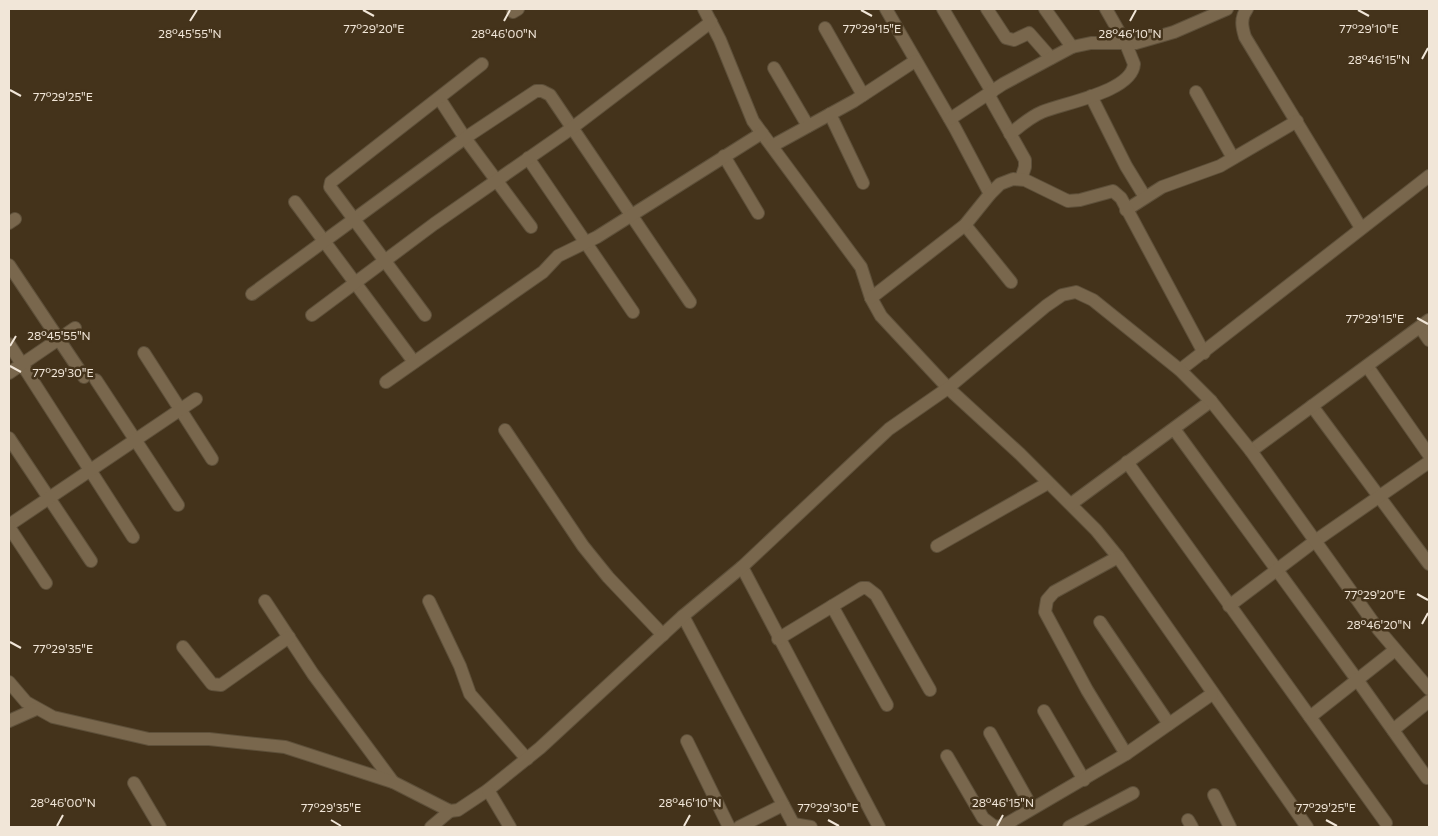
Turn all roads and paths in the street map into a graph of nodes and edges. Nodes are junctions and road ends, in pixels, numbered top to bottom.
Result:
1 (704, 9) edge
2 (886, 9) edge
3 (943, 9) edge
4 (987, 9) edge
5 (1045, 9) edge
6 (1106, 9) edge
7 (1227, 9) edge
8 (1247, 9) edge
9 (711, 22) junction
10 (825, 28) dead end
11 (1126, 44) junction
12 (1072, 47) junction
13 (1051, 58) junction
14 (916, 61) junction
15 (482, 64) dead end
16 (774, 68) dead end
17 (1196, 92) dead end
18 (990, 93) junction
19 (863, 95) junction
20 (1092, 96) junction
21 (439, 98) junction
22 (830, 114) junction
23 (950, 119) junction
24 (1296, 121) junction
25 (808, 126) junction
26 (572, 128) junction
27 (762, 132) junction
28 (1010, 134) junction
29 (465, 138) junction
30 (772, 146) junction
31 (724, 156) junction
32 (528, 158) junction
33 (1233, 158) junction
34 (1429, 176) edge
35 (1021, 179) junction
36 (497, 180) junction
37 (863, 183) dead end
38 (990, 194) junction
39 (1145, 197) junction
40 (295, 202) dead end
41 (1126, 210) junction
42 (758, 212) dead end
43 (632, 214) junction
44 (355, 219) junction
45 (965, 224) junction
46 (531, 227) dead end
47 (1361, 228) junction
48 (325, 242) junction
49 (586, 242) junction
50 (386, 260) junction
51 (9, 265) edge
52 (356, 282) junction
53 (1011, 282) dead end
54 (252, 294) dead end
55 (871, 298) junction
56 (690, 302) dead end
57 (633, 312) dead end
58 (312, 315) dead end
59 (425, 315) dead end
60 (1425, 324) edge
61 (75, 328) dead end
62 (59, 339) junction
63 (1429, 340) edge
64 (9, 344) edge
65 (144, 353) dead end
66 (1204, 353) junction
67 (414, 362) junction
68 (23, 364) junction
69 (1367, 366) junction
70 (1180, 370) junction
71 (9, 373) edge
72 (386, 382) dead end
73 (948, 388) junction
74 (196, 399) dead end
75 (1211, 401) junction
76 (1312, 406) junction
77 (181, 409) junction
78 (1174, 429) junction
79 (504, 430) dead end
80 (9, 438) edge
81 (134, 440) junction
82 (1251, 450) junction
83 (1429, 455) edge
84 (212, 459) dead end
85 (1128, 462) junction
86 (1429, 462) edge
87 (90, 470) junction
88 (1048, 483) junction
89 (1380, 496) junction
90 (50, 497) junction
91 (1071, 504) junction
92 (178, 505) dead end
93 (9, 526) edge
94 (133, 536) dead end
95 (1315, 541) junction
96 (937, 546) dead end
97 (1118, 557) junction
98 (91, 561) dead end
99 (1429, 564) edge
100 (742, 567) junction
101 (1277, 570) junction
102 (46, 583) dead end
103 (265, 601) dead end
104 (429, 601) dead end
105 (832, 606) junction
106 (1229, 606) junction
107 (683, 616) junction
108 (1100, 622) dead end
109 (663, 635) junction
110 (288, 637) junction
111 (778, 639) junction
112 (183, 647) dead end
113 (1395, 650) junction
114 (1358, 681) junction
115 (9, 682) edge
116 (1429, 689) edge
117 (930, 690) dead end
118 (1212, 694) junction
119 (1429, 701) edge
120 (888, 705) dead end
121 (36, 709) junction
122 (1044, 711) dead end
123 (1310, 717) junction
124 (9, 721) edge
125 (1169, 724) junction
126 (1393, 730) junction
127 (990, 733) dead end
128 (687, 741) dead end
129 (1126, 754) junction
130 (947, 756) dead end
131 (527, 759) junction
132 (1427, 778) dead end
133 (1084, 780) junction
134 (393, 782) junction
135 (134, 783) dead end
136 (488, 790) junction
137 (1133, 793) dead end
138 (1214, 796) dead end
139 (783, 805) junction
140 (1032, 808) junction
141 (450, 811) junction
142 (1386, 823) dead end
143 (794, 826) edge
144 (160, 827) edge
145 (432, 827) edge
146 (510, 827) edge
147 (730, 827) edge
148 (739, 827) edge
149 (811, 827) edge
150 (879, 827) edge
151 (998, 827) edge
152 (1069, 827) edge
153 (1230, 827) edge
154 (1306, 827) edge

1 - 9 street
2 - 14 street
3 - 18 street
4 - 13 street
5 - 12 street
6 - 11 street
7 - 11 street
8 - 24 street
9 - 26 street
9 - 27 street
10 - 19 street
11 - 12 street
11 - 20 street
12 - 13 street
13 - 18 street
14 - 19 street
14 - 23 street
15 - 21 street
16 - 25 street
17 - 33 street
18 - 23 street
18 - 28 street
19 - 22 street
20 - 28 street
20 - 39 street
21 - 29 street
21 - 44 street
22 - 25 street
22 - 37 street
23 - 38 street
24 - 33 street
24 - 47 street
25 - 30 street
26 - 29 street
26 - 32 street
26 - 43 street
27 - 30 street
27 - 31 street
28 - 35 street
29 - 36 street
29 - 44 street
30 - 55 street
31 - 42 street
31 - 43 street
32 - 36 street
32 - 49 street
33 - 39 street
34 - 47 street
35 - 38 street
35 - 41 street
36 - 46 street
36 - 50 street
38 - 45 street
39 - 41 street
40 - 48 street
41 - 66 street
43 - 49 street
43 - 56 street
44 - 48 street
44 - 50 street
45 - 53 street
45 - 55 street
47 - 66 street
48 - 52 street
48 - 54 street
49 - 57 street
49 - 67 street
50 - 52 street
50 - 59 street
51 - 62 street
52 - 58 street
52 - 67 street
55 - 73 street
60 - 63 street
60 - 69 street
61 - 62 street
62 - 68 street
62 - 81 street
64 - 68 street
65 - 77 street
66 - 70 street
67 - 72 street
68 - 71 street
68 - 87 street
69 - 76 street
69 - 83 street
70 - 73 street
70 - 75 street
73 - 88 street
73 - 100 street
74 - 77 street
75 - 78 street
75 - 82 street
76 - 82 street
76 - 89 street
77 - 81 street
77 - 84 street
78 - 85 street
78 - 101 street
79 - 109 street
80 - 90 street
81 - 87 street
81 - 92 street
82 - 95 street
85 - 91 street
85 - 106 street
86 - 89 street
87 - 90 street
87 - 94 street
88 - 91 street
88 - 96 street
89 - 95 street
89 - 99 street
90 - 93 street
90 - 98 street
91 - 97 street
93 - 102 street
95 - 101 street
95 - 113 street
97 - 118 street
97 - 129 street
100 - 107 street
100 - 111 street
101 - 106 street
101 - 114 street
103 - 110 street
104 - 131 street
105 - 111 street
105 - 117 street
105 - 120 street
106 - 123 street
107 - 109 street
107 - 139 street
108 - 125 street
109 - 131 street
110 - 112 street
110 - 134 street
111 - 150 street
113 - 114 street
113 - 116 street
114 - 123 street
114 - 126 street
115 - 121 street
118 - 125 street
118 - 154 street
119 - 126 street
121 - 124 street
121 - 134 street
122 - 133 street
123 - 142 street
125 - 129 street
126 - 132 street
127 - 140 street
128 - 147 street
129 - 133 street
130 - 151 street
131 - 136 street
133 - 140 street
134 - 141 street
135 - 144 street
136 - 141 street
136 - 146 street
137 - 152 street
138 - 153 street
139 - 143 street
139 - 148 street
140 - 151 street
141 - 145 street
143 - 149 street

